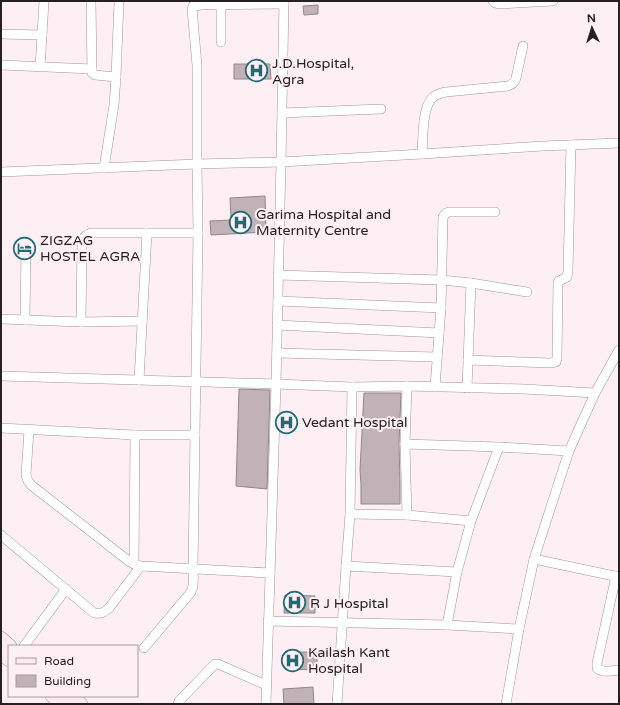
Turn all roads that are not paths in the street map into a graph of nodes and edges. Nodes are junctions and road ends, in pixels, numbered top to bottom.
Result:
1 (44, 1) edge
2 (91, 1) edge
3 (119, 1) edge
4 (493, 1) edge
5 (550, 1) edge
6 (553, 1) edge
7 (284, 2) edge
8 (221, 5) junction
9 (1, 34) edge
10 (42, 35) junction
11 (221, 42) dead end
12 (523, 46) dead end
13 (1, 65) edge
14 (40, 67) junction
15 (92, 69) junction
16 (116, 77) junction
17 (381, 109) dead end
18 (282, 113) junction
19 (619, 143) edge
20 (572, 145) junction
21 (422, 154) junction
22 (281, 162) junction
23 (196, 164) junction
24 (104, 168) junction
25 (1, 172) edge
26 (495, 212) dead end
27 (147, 233) junction
28 (198, 233) junction
29 (26, 248) dead end
30 (278, 276) junction
31 (441, 280) junction
32 (471, 283) junction
33 (527, 292) dead end
34 (278, 301) junction
35 (441, 308) junction
36 (1, 319) edge
37 (25, 320) junction
38 (142, 321) junction
39 (80, 322) junction
40 (277, 325) junction
41 (439, 333) junction
42 (619, 350) edge
43 (276, 353) junction
44 (437, 357) junction
45 (468, 360) junction
46 (1, 376) edge
47 (139, 380) junction
48 (196, 381) junction
49 (276, 384) junction
50 (407, 386) junction
51 (352, 387) junction
52 (435, 387) junction
53 (467, 388) junction
54 (595, 393) junction
55 (1, 428) edge
56 (29, 430) junction
57 (135, 435) junction
58 (195, 436) junction
59 (405, 444) junction
60 (499, 447) junction
61 (569, 451) junction
62 (350, 514) junction
63 (408, 515) junction
64 (471, 521) junction
65 (1, 535) edge
66 (534, 559) junction
67 (138, 565) junction
68 (346, 566) junction
69 (193, 568) junction
70 (457, 572) junction
71 (270, 573) junction
72 (618, 577) edge
73 (66, 589) junction
74 (268, 621) junction
75 (342, 622) junction
76 (447, 626) junction
77 (519, 629) junction
78 (1, 638) edge
79 (9, 645) edge
80 (25, 645) edge
81 (144, 648) dead end
82 (619, 670) edge
83 (266, 685) junction
84 (53, 697) edge
85 (71, 697) edge
86 (62, 704) edge
87 (81, 704) edge
88 (178, 704) edge
89 (266, 704) edge
90 (337, 704) edge
91 (506, 704) edge

1 - 10 street
2 - 15 street
3 - 16 street
4 - 5 street
5 - 6 street
7 - 8 street
7 - 18 street
8 - 11 street
8 - 23 street
9 - 10 street
10 - 14 street
12 - 21 street
13 - 14 street
14 - 15 street
15 - 16 street
16 - 24 street
17 - 18 street
18 - 22 street
19 - 20 street
20 - 21 street
20 - 45 street
21 - 22 street
22 - 23 street
22 - 30 street
23 - 24 street
23 - 28 street
24 - 25 street
26 - 31 street
27 - 28 street
27 - 38 street
27 - 39 street
28 - 48 street
29 - 37 street
30 - 31 street
30 - 34 street
31 - 32 street
31 - 35 street
32 - 33 street
32 - 45 street
34 - 35 street
34 - 40 street
35 - 41 street
36 - 37 street
37 - 39 street
38 - 39 street
38 - 47 street
40 - 41 street
40 - 43 street
41 - 44 street
42 - 54 street
43 - 44 street
43 - 49 street
44 - 52 street
45 - 53 street
46 - 47 street
47 - 48 street
48 - 49 street
48 - 58 street
49 - 51 street
49 - 71 street
50 - 51 street
50 - 52 street
50 - 59 street
51 - 62 street
52 - 53 street
53 - 54 street
54 - 61 street
55 - 56 street
56 - 57 street
56 - 67 street
57 - 58 street
57 - 67 street
58 - 69 street
59 - 60 street
59 - 63 street
60 - 61 street
60 - 64 street
61 - 66 street
62 - 63 street
62 - 68 street
63 - 64 street
64 - 70 street
65 - 73 street
66 - 72 street
66 - 77 street
67 - 69 street
67 - 73 street
68 - 70 street
68 - 75 street
69 - 71 street
69 - 81 street
70 - 76 street
71 - 74 street
72 - 82 street
73 - 80 street
74 - 75 street
74 - 83 street
75 - 76 street
75 - 90 street
76 - 77 street
77 - 91 street
78 - 79 main road
83 - 88 street
83 - 89 street
84 - 86 main road
85 - 87 main road

